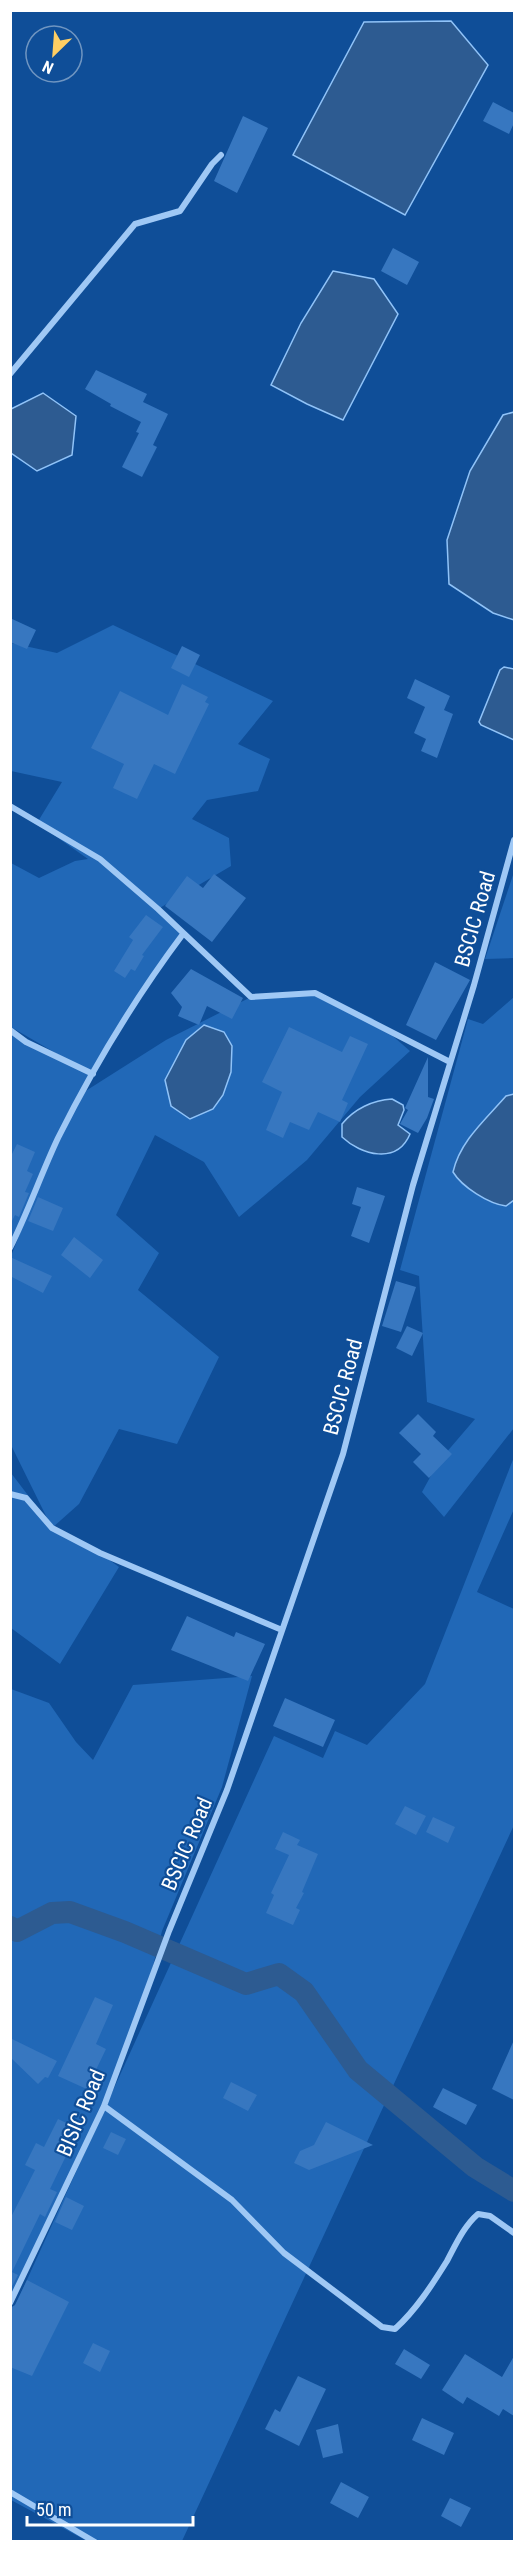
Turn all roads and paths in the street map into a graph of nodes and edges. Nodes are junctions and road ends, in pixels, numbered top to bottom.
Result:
1 (221, 155) dead end
2 (10, 374) edge
3 (10, 806) edge
4 (514, 840) edge
5 (183, 934) junction
6 (10, 1030) edge
7 (450, 1062) junction
8 (93, 1074) junction
9 (10, 1248) edge
10 (10, 1494) edge
11 (282, 1630) junction
12 (169, 1931) joint
13 (104, 2106) junction
14 (514, 2233) edge
15 (10, 2303) edge
16 (10, 2492) edge
17 (95, 2541) edge

1 - 2 street
3 - 5 street
4 - 7 street, BSCIC Road
5 - 7 street
5 - 8 street
6 - 8 street
7 - 11 street, BSCIC Road
8 - 9 street
10 - 11 street
11 - 12 street, BSCIC Road
12 - 13 street, BISIC Road
13 - 14 street
13 - 15 street, BISIC Road
16 - 17 street

